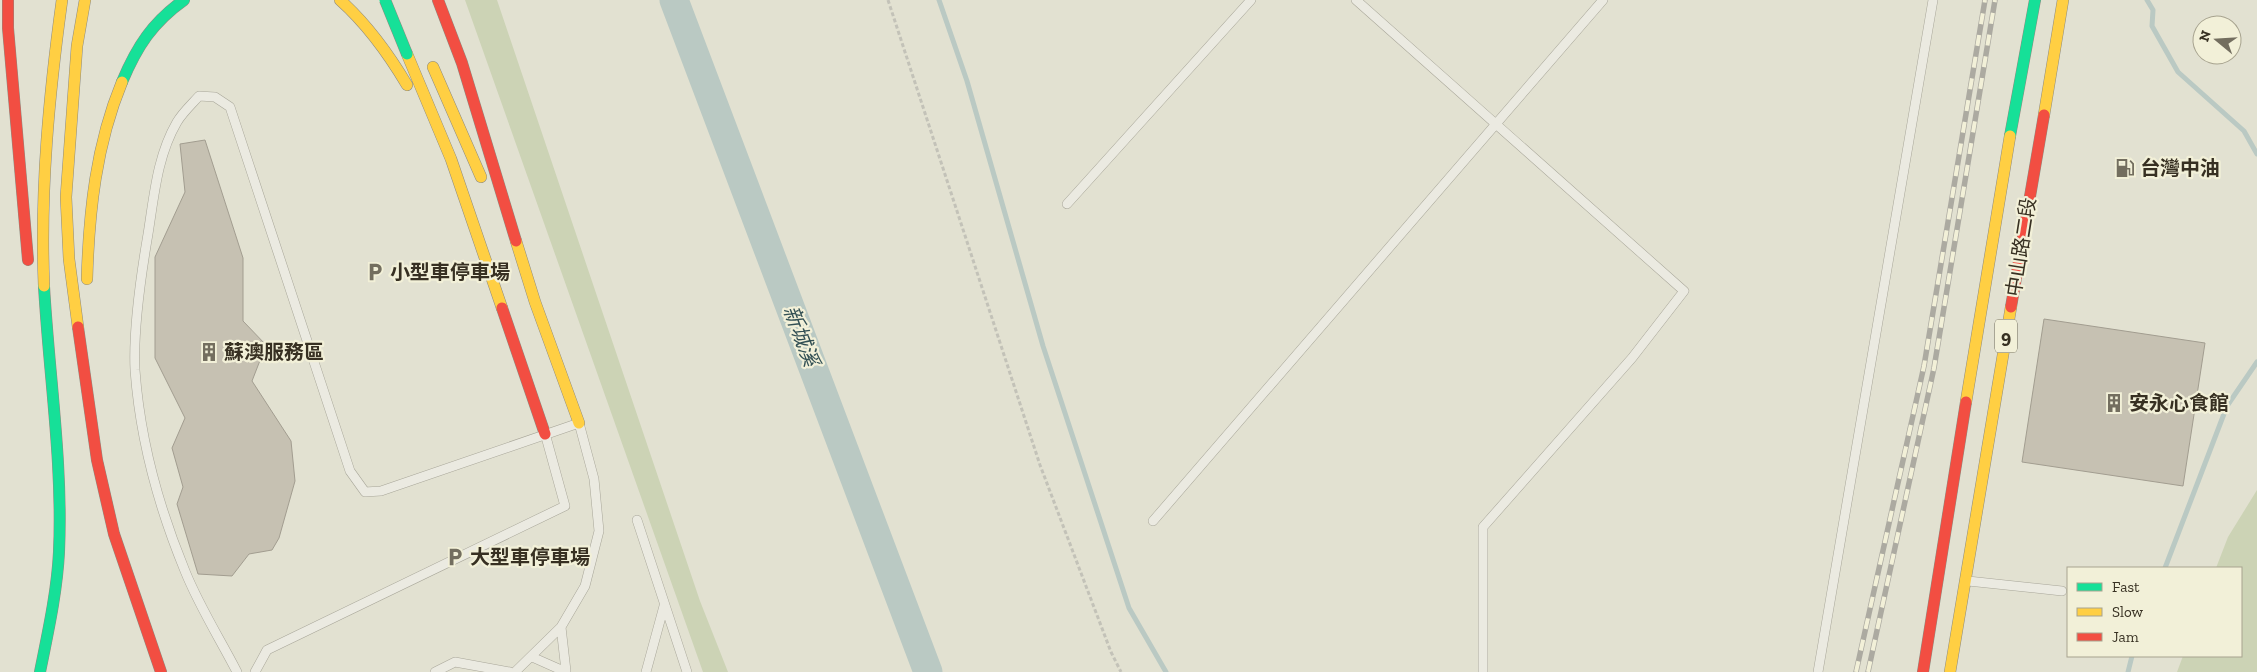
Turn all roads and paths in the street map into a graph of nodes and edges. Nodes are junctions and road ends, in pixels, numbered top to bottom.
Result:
1 (8, 0) edge
2 (62, 0) edge
3 (85, 0) edge
4 (184, 0) edge
5 (340, 0) edge
6 (383, 0) edge
7 (438, 0) edge
8 (888, 0) edge
9 (1251, 0) edge
10 (1356, 0) edge
11 (1603, 0) edge
12 (1933, 0) edge
13 (2035, 0) edge
14 (2063, 0) edge
15 (414, 38) dead end
16 (428, 60) dead end
17 (1496, 124) junction
18 (2021, 153) junction
19 (451, 159) junction
20 (484, 184) dead end
21 (492, 202) dead end
22 (1067, 204) dead end
23 (29, 270) dead end
24 (32, 289) dead end
25 (535, 302) junction
26 (85, 383) junction
27 (579, 423) junction
28 (545, 434) junction
29 (59, 478) junction
30 (637, 520) dead end
31 (1153, 521) dead end
32 (1965, 581) junction
33 (2062, 591) dead end
34 (664, 606) junction
35 (561, 627) junction
36 (532, 657) junction
37 (473, 665) junction
38 (40, 672) edge
39 (161, 672) edge
40 (237, 672) edge
41 (255, 672) edge
42 (435, 672) edge
43 (464, 672) edge
44 (510, 672) edge
45 (515, 672) edge
46 (566, 672) edge
47 (646, 672) edge
48 (687, 672) edge
49 (1121, 672) edge
50 (1483, 672) edge
51 (1818, 672) edge
52 (1922, 672) edge
53 (1950, 672) edge

1 - 23 main road
2 - 29 main road
3 - 26 main road
4 - 26 main road
5 - 19 main road
6 - 15 main road
6 - 19 main road, bridge
7 - 25 main road
8 - 49 path
9 - 22 lane
10 - 17 lane
11 - 17 lane
12 - 51 lane
13 - 18 main road, 中山路二段 / 9
14 - 18 main road, 中山路二段 / 9
16 - 20 main road
17 - 31 lane
17 - 50 lane
18 - 32 main road, 中山路二段 / 9
18 - 52 main road, 中山路二段 / 9
19 - 28 main road
21 - 25 main road
24 - 29 main road
25 - 27 main road
26 - 39 main road
27 - 28 lane
27 - 35 lane
28 - 40 lane
28 - 41 lane
29 - 38 main road
30 - 34 lane
32 - 33 lane
32 - 53 main road, 中山路二段 / 9
34 - 47 lane
34 - 48 lane
35 - 36 lane
35 - 46 lane
36 - 45 lane
36 - 46 lane
37 - 42 lane
37 - 43 lane
37 - 44 lane

